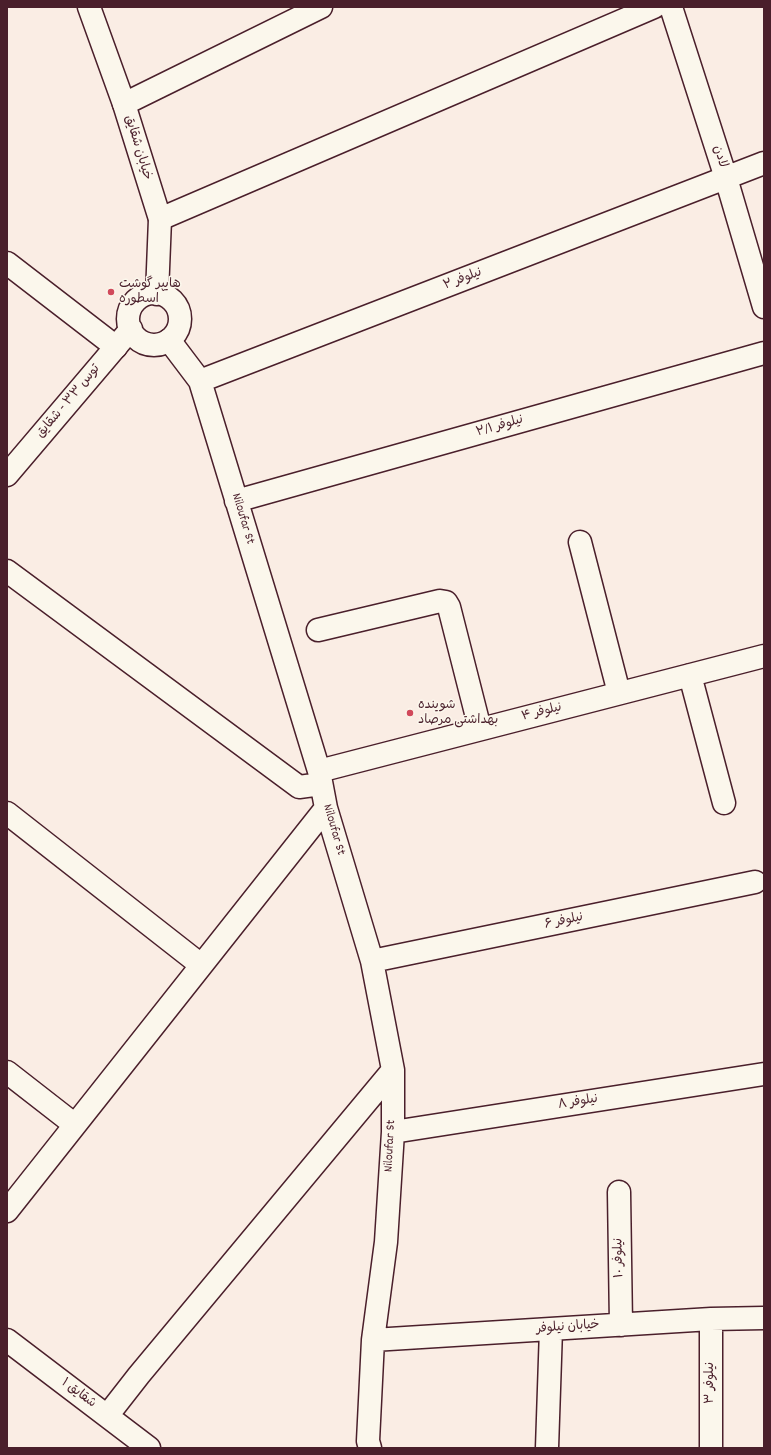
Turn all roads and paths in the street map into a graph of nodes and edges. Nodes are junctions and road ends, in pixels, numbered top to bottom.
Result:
1 (89, 7) edge
2 (321, 7) edge
3 (654, 7) edge
4 (671, 7) edge
5 (124, 104) junction
6 (764, 163) edge
7 (726, 178) junction
8 (160, 219) junction
9 (7, 263) edge
10 (157, 294) junction
11 (764, 304) edge
12 (131, 330) junction
13 (169, 340) junction
14 (116, 347) junction
15 (764, 353) edge
16 (200, 381) junction
17 (7, 475) edge
18 (236, 501) junction
19 (580, 542) dead end
20 (7, 570) edge
21 (318, 630) dead end
22 (764, 656) edge
23 (690, 676) junction
24 (619, 693) junction
25 (480, 729) junction
26 (320, 777) junction
27 (724, 803) dead end
28 (326, 808) junction
29 (7, 813) edge
30 (755, 882) dead end
31 (372, 962) junction
32 (201, 965) junction
33 (393, 1070) junction
34 (7, 1072) edge
35 (764, 1074) edge
36 (75, 1125) junction
37 (393, 1132) junction
38 (619, 1192) dead end
39 (7, 1210) edge
40 (764, 1318) edge
41 (711, 1319) junction
42 (621, 1325) junction
43 (551, 1329) junction
44 (7, 1340) edge
45 (373, 1340) junction
46 (107, 1416) junction
47 (149, 1448) edge
48 (370, 1448) edge
49 (547, 1448) edge
50 (711, 1448) edge

1 - 5 street, خیابان شقایق
2 - 5 street
3 - 8 street
4 - 7 street, لادن
5 - 8 street, خیابان شقایق
6 - 7 street, نیلوفر ۲
7 - 11 street, لادن
7 - 16 street, نیلوفر ۲
8 - 10 street, خیابان شقایق
9 - 14 street
10 - 12 street
10 - 13 street
12 - 13 street
12 - 14 street, توس ۳۳ - شقایق
13 - 16 street, Niloufar St
14 - 17 street, توس ۳۳ - شقایق
15 - 18 street, نیلوفر ۲/۱
16 - 18 street, Niloufar St
18 - 26 street, Niloufar St
19 - 24 street
20 - 26 street, نیلوفر ۴
21 - 25 street
22 - 23 street, نیلوفر ۴
23 - 24 street, نیلوفر ۴
23 - 27 street
24 - 25 street, نیلوفر ۴
25 - 26 street, نیلوفر ۴
26 - 28 street, Niloufar St
28 - 31 street, Niloufar St
28 - 32 street
29 - 32 street
30 - 31 street, نیلوفر ۶
31 - 33 street, Niloufar St
32 - 36 street
33 - 37 street, Niloufar St
33 - 46 street
34 - 36 street
35 - 37 street, نیلوفر ۸
36 - 39 street
37 - 45 street, Niloufar St
38 - 42 street, نیلوفر ۱۰
40 - 41 street, خیابان نیلوفر
41 - 42 street, خیابان نیلوفر
41 - 50 street, نیلوفر ۳
42 - 43 street, خیابان نیلوفر
43 - 45 street, خیابان نیلوفر
43 - 49 street
44 - 46 street, شقایق ۱
45 - 48 street, Niloufar St
46 - 47 street, شقایق ۱

